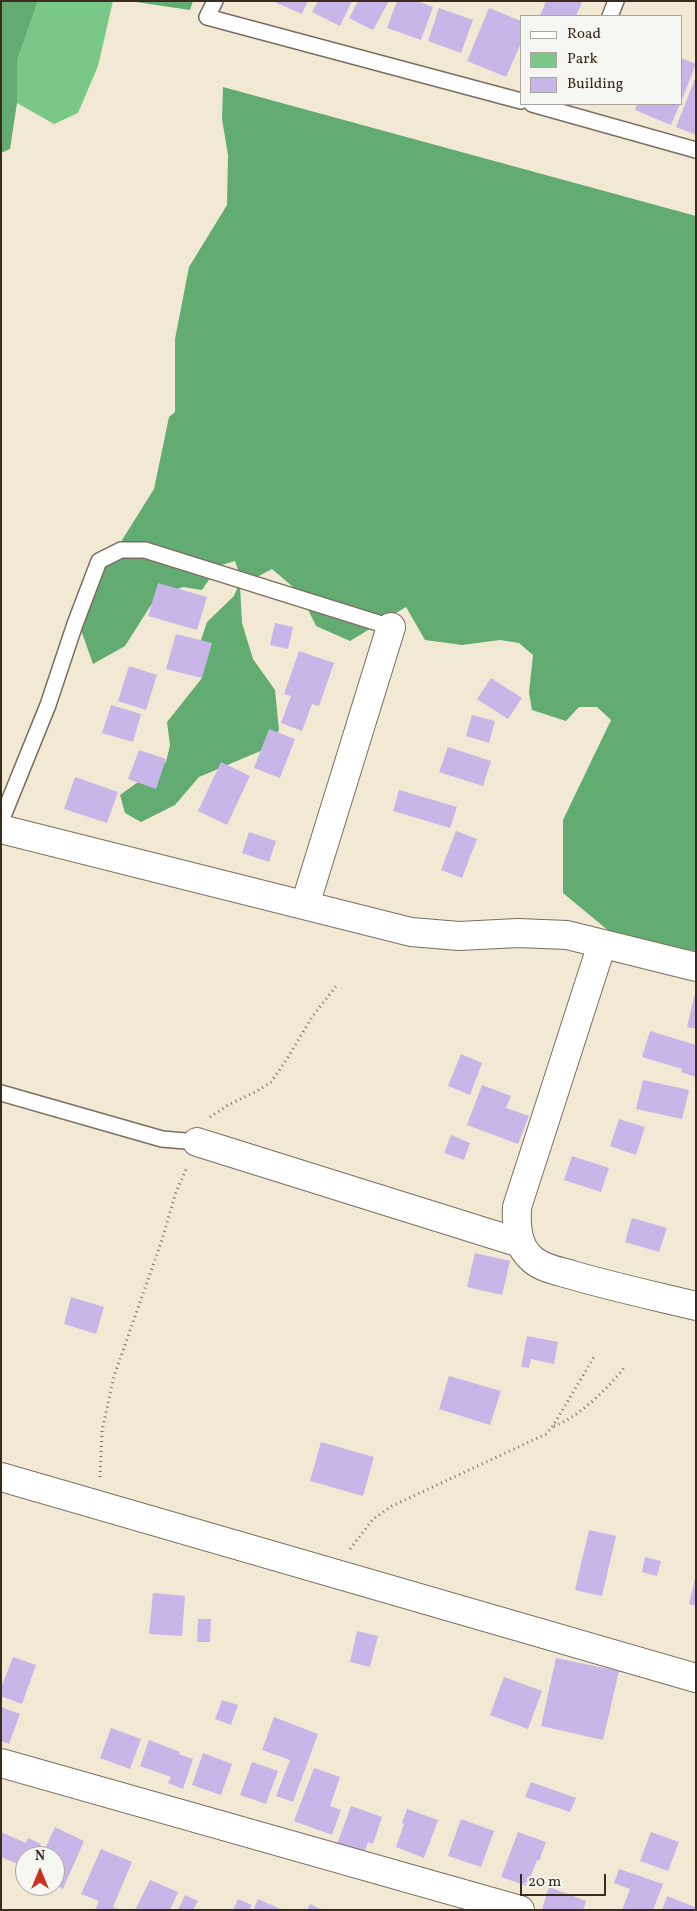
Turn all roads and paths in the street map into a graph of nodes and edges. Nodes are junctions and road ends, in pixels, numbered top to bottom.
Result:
1 (215, 1) edge
2 (616, 1) edge
3 (610, 15) edge
4 (520, 101) edge
5 (540, 105) edge
6 (574, 109) edge
7 (696, 150) edge
8 (390, 627) joint
9 (1, 821) edge
10 (1, 829) edge
11 (305, 905) junction
12 (602, 944) junction
13 (696, 967) edge
14 (337, 985) dead end
15 (1, 1093) edge
16 (197, 1142) junction
17 (520, 1243) junction
18 (696, 1306) edge
19 (594, 1357) dead end
20 (624, 1368) dead end
21 (553, 1426) junction
22 (1, 1477) edge
23 (99, 1505) junction
24 (331, 1573) junction
25 (696, 1678) edge
26 (1, 1764) edge
27 (520, 1910) edge

1 - 4 lane
2 - 3 lane
5 - 6 lane
6 - 7 lane
8 - 9 lane
8 - 11 street
10 - 11 street
11 - 12 street
12 - 13 street
12 - 17 street
14 - 16 path
15 - 16 lane
16 - 17 street
16 - 23 path
17 - 18 street
19 - 21 path
20 - 21 path
21 - 24 path
22 - 23 street
23 - 24 street
24 - 25 street
26 - 27 street

